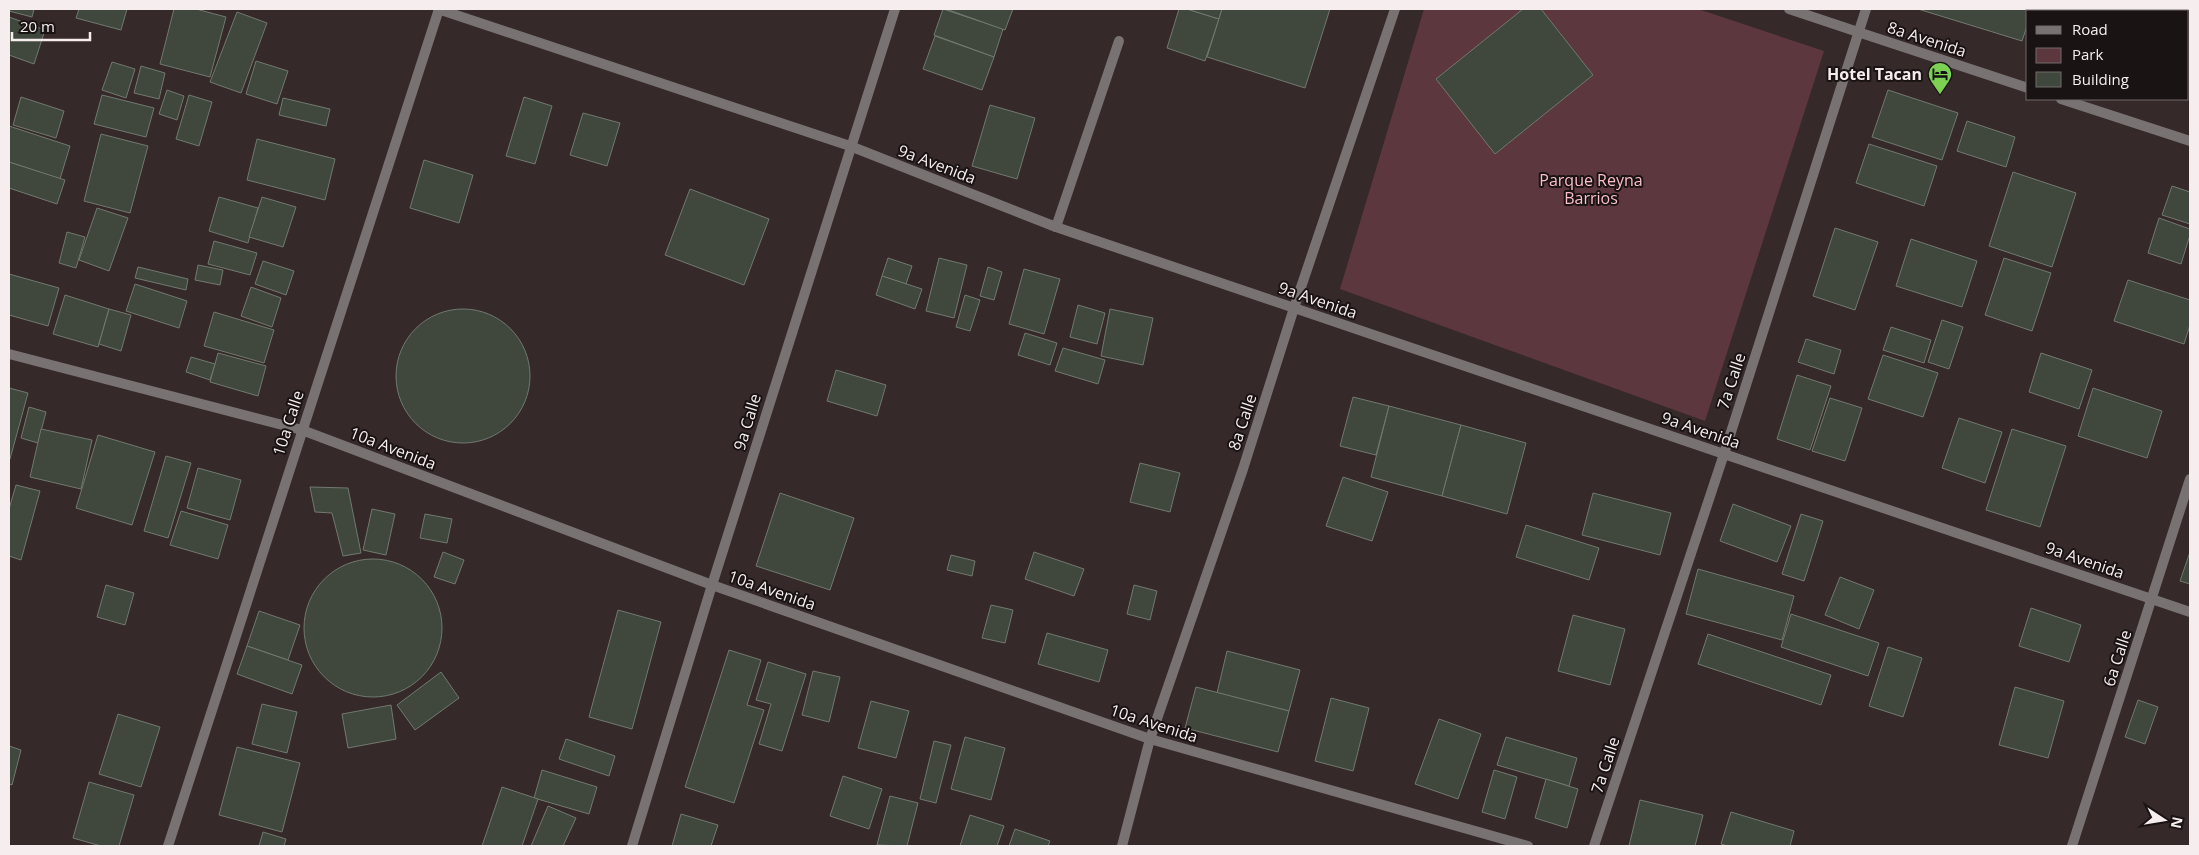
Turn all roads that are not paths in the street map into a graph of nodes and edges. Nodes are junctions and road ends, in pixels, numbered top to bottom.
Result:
1 (438, 9) edge
2 (895, 9) edge
3 (1395, 9) edge
4 (1789, 9) edge
5 (1866, 9) edge
6 (1858, 32) junction
7 (1119, 41) dead end
8 (2026, 87) edge
9 (2064, 100) edge
10 (2190, 142) edge
11 (850, 146) junction
12 (1056, 227) junction
13 (1294, 308) junction
14 (9, 354) edge
15 (302, 430) junction
16 (1724, 454) junction
17 (2190, 479) edge
18 (712, 585) junction
19 (2152, 599) junction
20 (2190, 612) edge
21 (1150, 740) junction
22 (168, 846) edge
23 (632, 846) edge
24 (1122, 846) edge
25 (1528, 846) edge
26 (1594, 846) edge
27 (2072, 846) edge

1 - 11 street, 9a Avenida
1 - 15 street, 10a Calle
2 - 11 street, 9a Calle
3 - 13 street, 8a Calle
4 - 6 street, 8a Avenida
5 - 6 street, 7a Calle
6 - 8 street, 8a Avenida
6 - 16 street, 7a Calle
7 - 12 street
9 - 10 street
11 - 12 street, 9a Avenida
11 - 18 street, 9a Calle
12 - 13 street, 9a Avenida
13 - 16 street, 9a Avenida
13 - 21 street, 8a Calle
14 - 15 street, 10a Avenida
15 - 18 street, 10a Avenida
15 - 22 street, 10a Calle
16 - 19 street, 9a Avenida
16 - 26 street, 7a Calle
17 - 19 street, 6a Calle
18 - 21 street, 10a Avenida
18 - 23 street, 9a Calle
19 - 20 street, 9a Avenida
19 - 27 street, 6a Calle
21 - 24 street, 8a Calle
21 - 25 street, 10a Avenida

